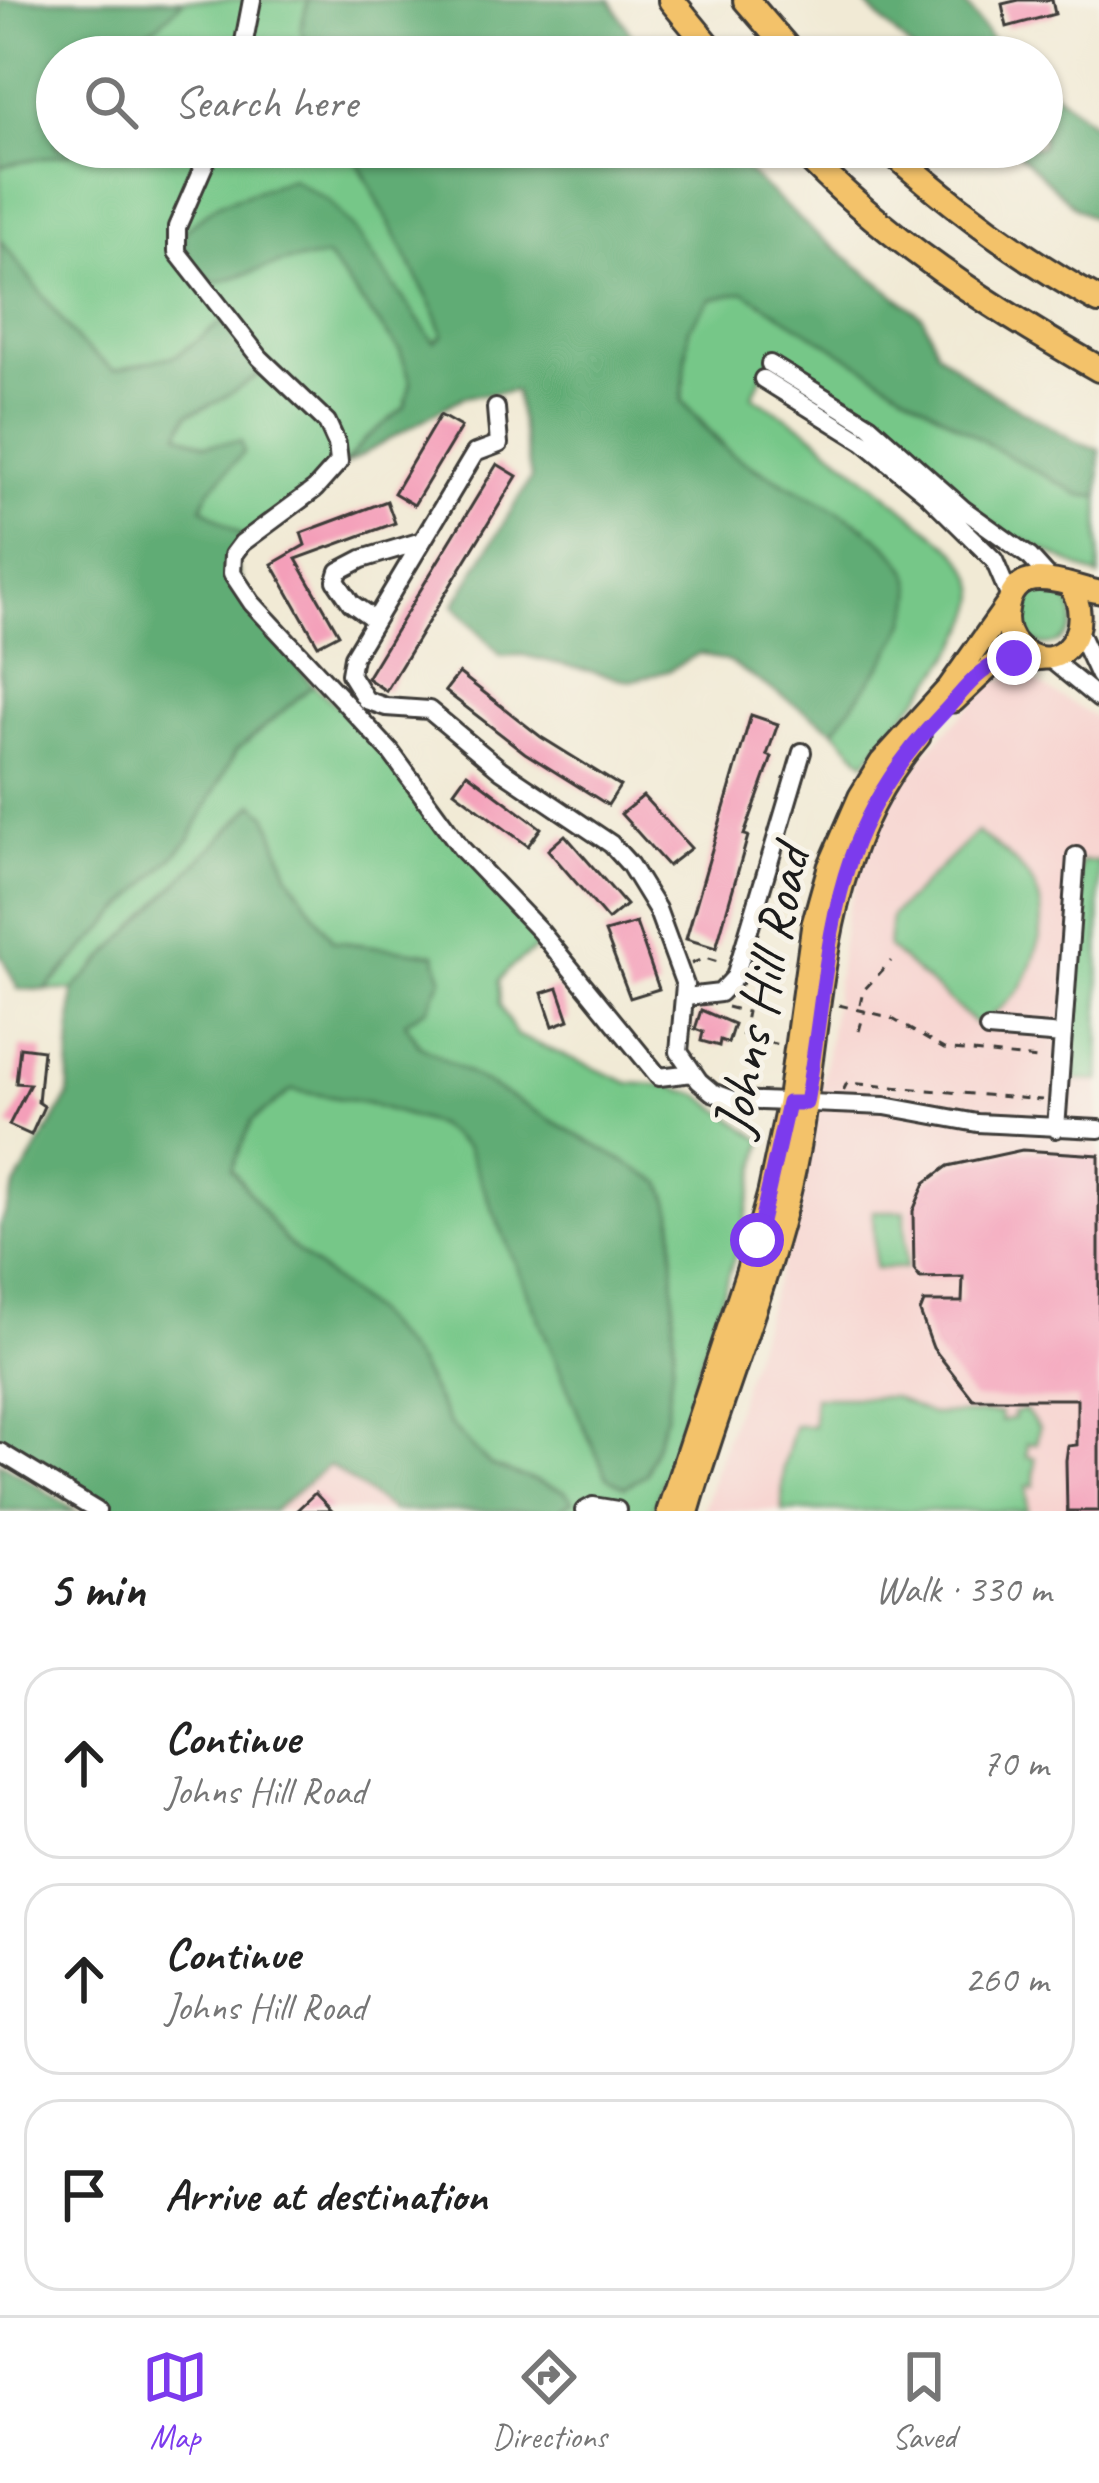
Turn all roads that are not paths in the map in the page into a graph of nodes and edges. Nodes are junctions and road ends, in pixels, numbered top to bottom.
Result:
1 (252, 0) edge
2 (671, 0) edge
3 (746, 0) edge
4 (245, 36) edge
5 (701, 36) edge
6 (777, 36) edge
7 (203, 168) edge
8 (821, 168) edge
9 (910, 168) edge
10 (1099, 301) edge
11 (1099, 369) edge
12 (496, 408) dead end
13 (422, 541) junction
14 (1058, 581) junction
15 (1099, 592) edge
16 (1010, 601) junction
17 (375, 620) junction
18 (1087, 632) edge
19 (1046, 658) junction
20 (1099, 676) edge
21 (1099, 698) edge
22 (802, 752) dead end
23 (1076, 856) dead end
24 (686, 997) junction
25 (988, 1029) dead end
26 (1063, 1035) junction
27 (693, 1073) junction
28 (797, 1103) junction
29 (1056, 1129) junction
30 (1099, 1129) edge
31 (0, 1452) edge
32 (617, 1510) edge
33 (97, 1511) edge
34 (584, 1511) edge
35 (668, 1511) edge
36 (688, 1511) edge

1 - 4 street
2 - 5 highway
3 - 6 highway
7 - 27 street
8 - 11 highway
9 - 10 highway
12 - 13 street
13 - 17 street
13 - 17 street
14 - 15 main road
14 - 16 main road
14 - 16 street
14 - 18 main road
16 - 19 main road
16 - 28 main road, Johns Hill Road
17 - 24 street
18 - 19 main road
18 - 20 street
19 - 21 street
19 - 28 main road, Johns Hill Road
22 - 24 street
23 - 26 street
24 - 27 street
25 - 26 street
26 - 29 street
27 - 28 street
28 - 29 street
28 - 35 main road, Johns Hill Road
28 - 36 main road, Johns Hill Road
29 - 30 street
31 - 33 street
32 - 34 street

